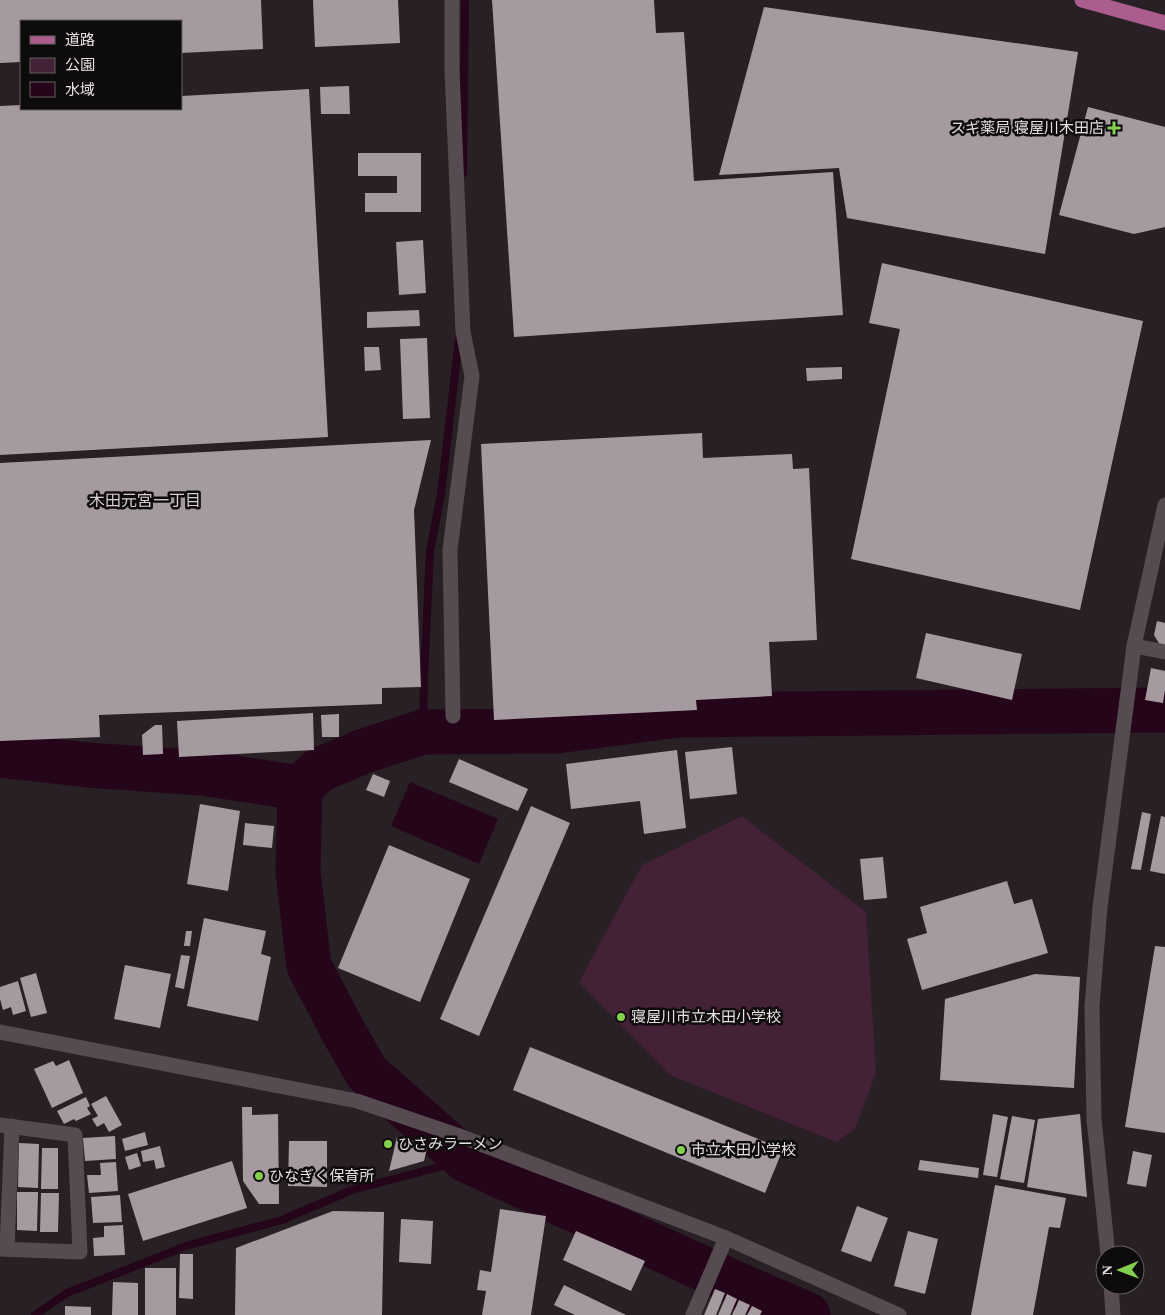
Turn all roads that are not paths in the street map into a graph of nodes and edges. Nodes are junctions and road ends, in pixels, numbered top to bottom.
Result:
1 (452, 0) edge
2 (1082, 0) edge
3 (1165, 23) edge
4 (1165, 506) edge
5 (1134, 646) junction
6 (1165, 652) edge
7 (452, 716) dead end
8 (0, 1032) edge
9 (6, 1126) edge
10 (726, 1238) junction
11 (1107, 1245) edge
12 (4, 1249) edge
13 (1112, 1295) edge
14 (690, 1315) edge
15 (898, 1315) edge
16 (1114, 1315) edge

1 - 7 street
2 - 3 main road
4 - 5 street
5 - 6 street
5 - 11 street
8 - 10 street
9 - 12 street
9 - 12 street
10 - 14 street
10 - 15 street
13 - 16 street

